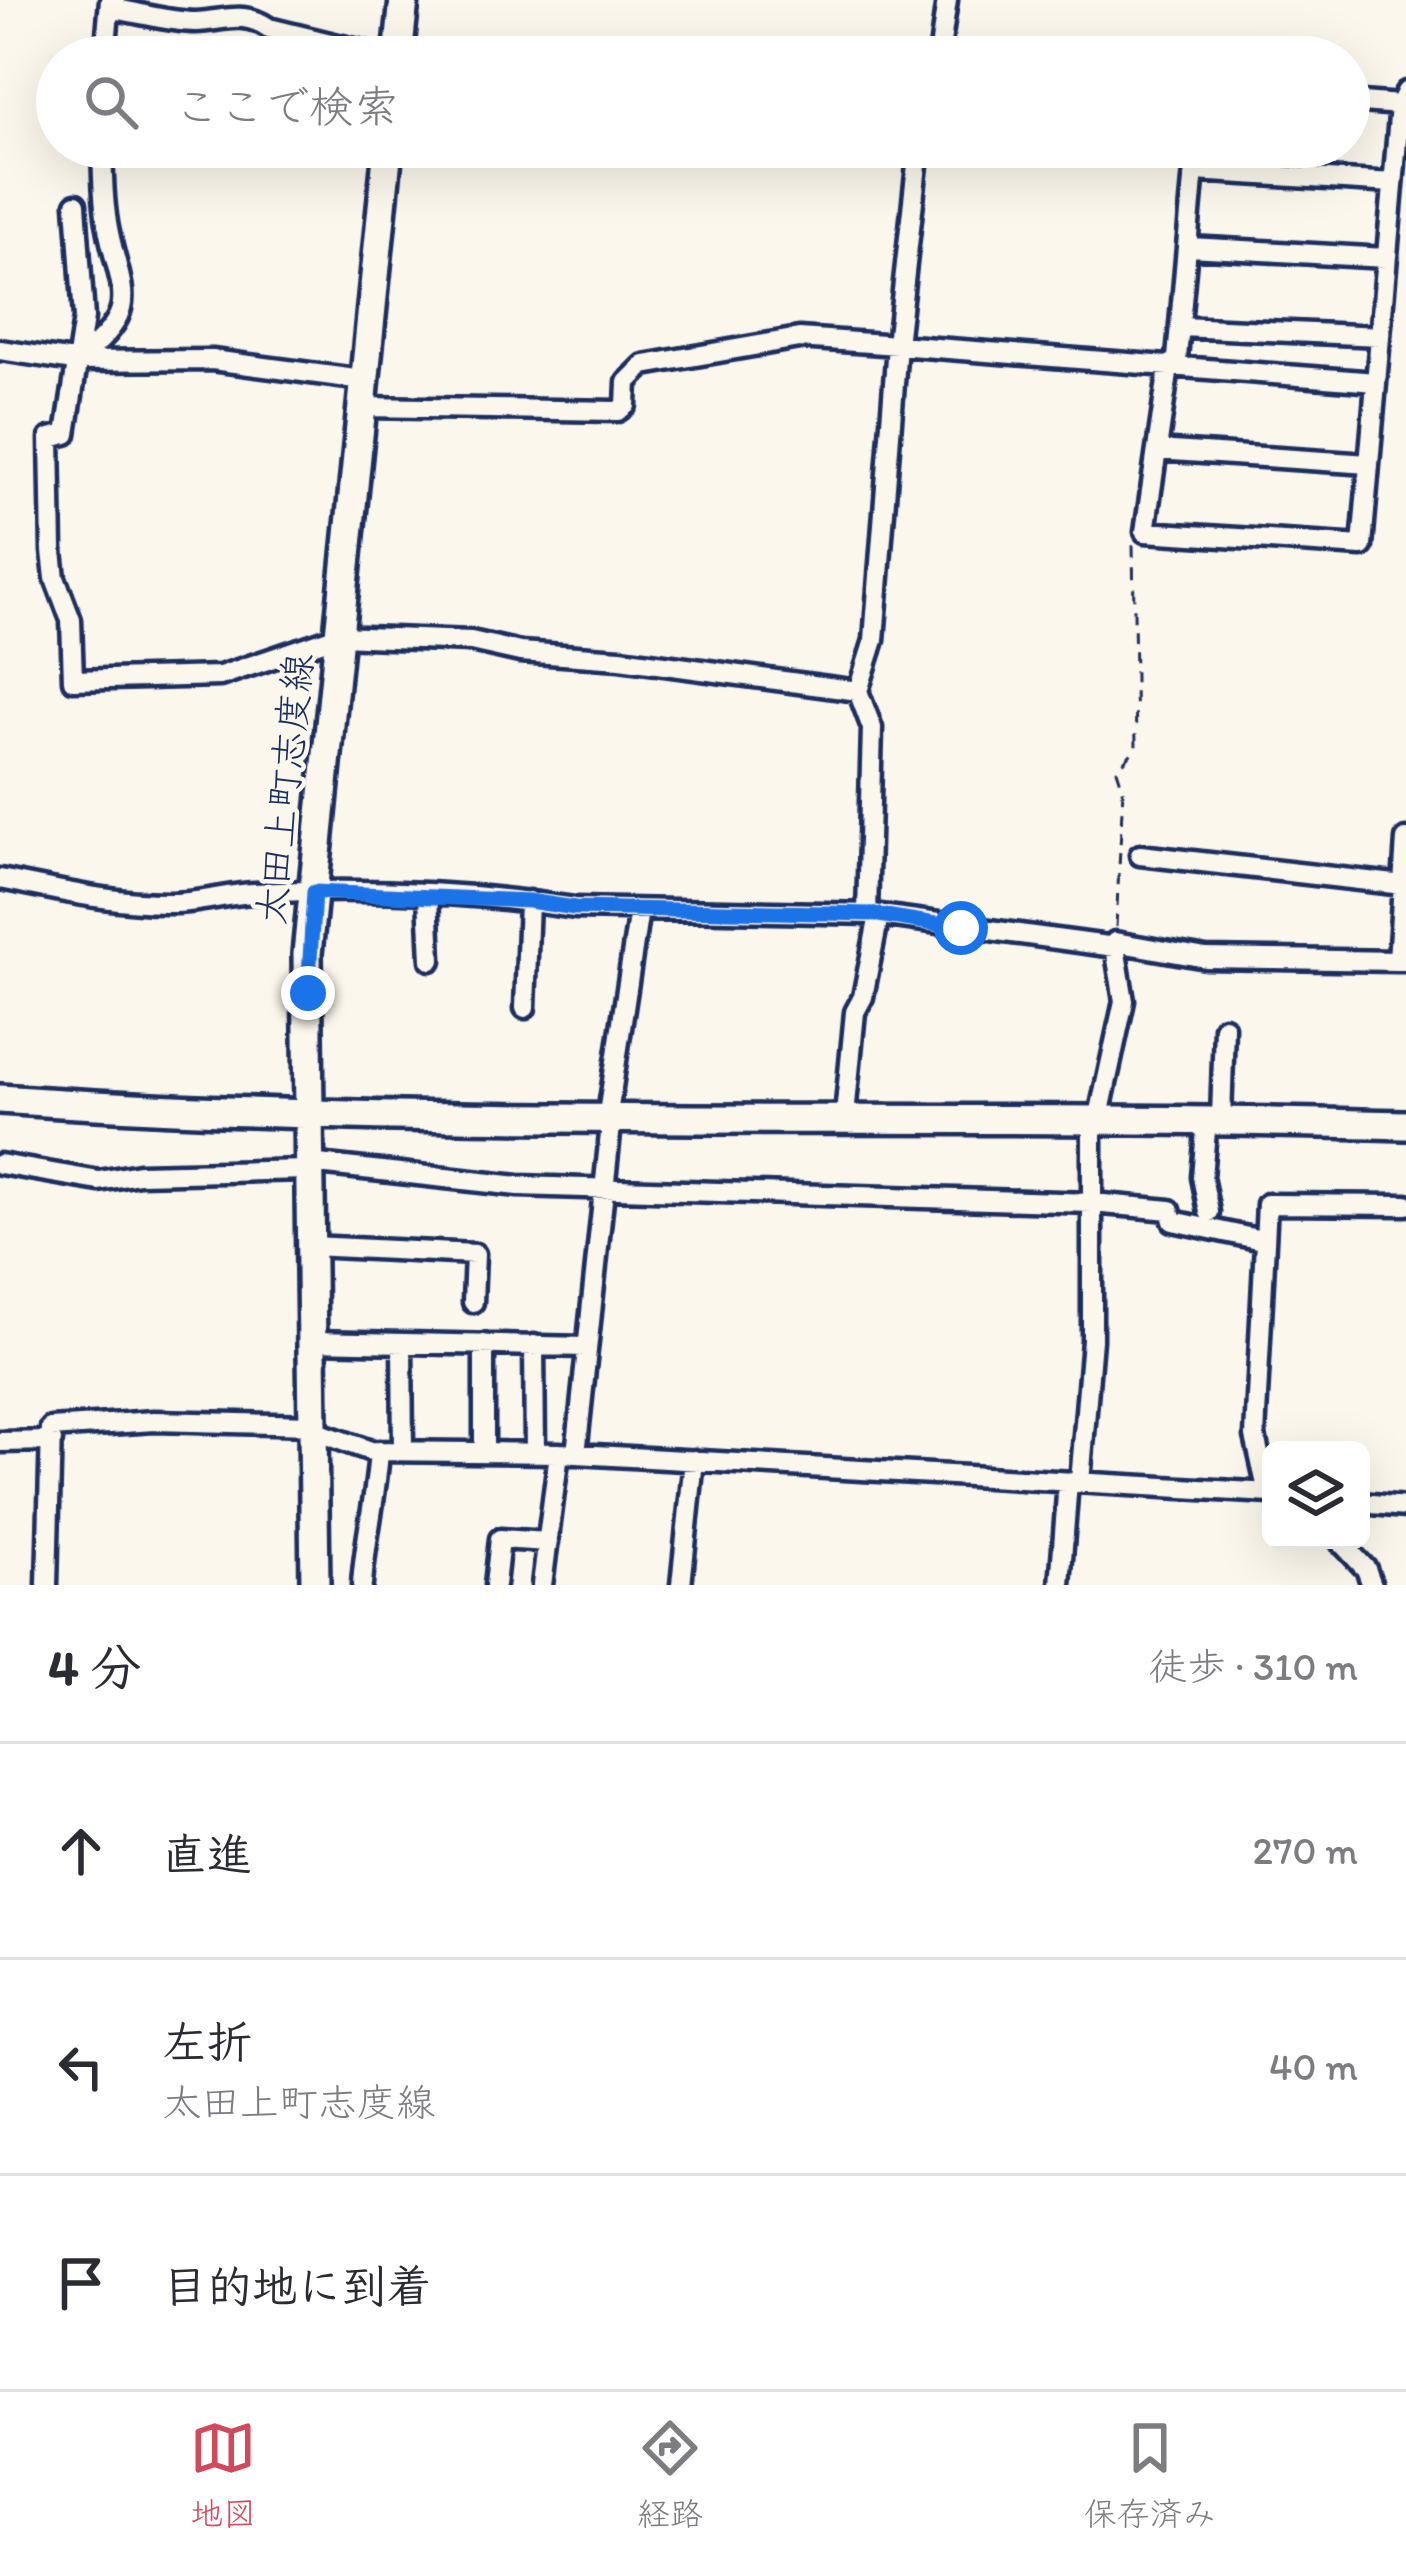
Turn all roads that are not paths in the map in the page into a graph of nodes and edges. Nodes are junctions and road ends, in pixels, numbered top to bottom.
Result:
1 (111, 0) edge
2 (404, 0) edge
3 (947, 0) edge
4 (171, 9) edge
5 (107, 36) edge
6 (302, 36) edge
7 (400, 36) edge
8 (942, 36) edge
9 (1403, 99) edge
10 (1370, 100) edge
11 (103, 168) edge
12 (386, 168) edge
13 (917, 168) edge
14 (1195, 168) edge
15 (1195, 171) junction
16 (1393, 183) junction
17 (76, 205) dead end
18 (1189, 247) junction
19 (1386, 258) junction
20 (1180, 327) junction
21 (1380, 336) junction
22 (897, 345) junction
23 (0, 350) edge
24 (80, 357) junction
25 (1169, 367) junction
26 (1376, 382) junction
27 (362, 394) junction
28 (1157, 450) junction
29 (1369, 464) junction
30 (338, 636) junction
31 (858, 691) junction
32 (1406, 839) edge
33 (1140, 855) dead end
34 (0, 880) edge
35 (1403, 885) junction
36 (314, 892) junction
37 (428, 896) junction
38 (529, 901) junction
39 (639, 910) junction
40 (873, 914) junction
41 (1115, 942) road end
42 (431, 960) dead end
43 (1402, 961) edge
44 (525, 1008) dead end
45 (1224, 1027) dead end
46 (0, 1099) edge
47 (308, 1112) junction
48 (610, 1114) junction
49 (844, 1115) junction
50 (1095, 1116) junction
51 (1214, 1119) junction
52 (1406, 1125) edge
53 (0, 1164) edge
54 (309, 1167) junction
55 (604, 1187) junction
56 (1092, 1203) junction
57 (1406, 1205) edge
58 (1209, 1212) dead end
59 (1262, 1240) junction
60 (311, 1246) junction
61 (473, 1302) dead end
62 (312, 1341) junction
63 (402, 1343) junction
64 (484, 1344) junction
65 (534, 1346) junction
66 (587, 1346) junction
67 (314, 1428) junction
68 (52, 1441) junction
69 (0, 1442) edge
70 (380, 1451) junction
71 (403, 1451) junction
72 (484, 1452) junction
73 (535, 1452) junction
74 (568, 1453) junction
75 (694, 1460) junction
76 (1262, 1463) edge
77 (1074, 1482) junction
78 (1262, 1493) edge
79 (1370, 1504) edge
80 (1406, 1507) edge
81 (548, 1542) junction
82 (1347, 1549) edge
83 (47, 1585) edge
84 (315, 1585) edge
85 (362, 1585) edge
86 (495, 1585) edge
87 (542, 1585) edge
88 (681, 1585) edge
89 (1060, 1585) edge
90 (1372, 1585) edge

1 - 4 street
1 - 5 street
2 - 7 main road
3 - 8 street
4 - 6 street
9 - 10 street
9 - 16 street
11 - 24 street
12 - 27 main road, 太田上町志度線
13 - 22 street
14 - 15 street
15 - 16 street
15 - 18 street
16 - 19 street
17 - 24 street
18 - 19 street
18 - 20 street
19 - 21 street
20 - 21 street
20 - 25 street
21 - 26 street
22 - 25 street
22 - 27 street
22 - 31 street
23 - 24 street
24 - 27 street
24 - 30 street
25 - 26 street
25 - 28 street
26 - 29 street
27 - 30 main road, 太田上町志度線
28 - 29 street
28 - 29 street
30 - 31 street
30 - 36 main road, 太田上町志度線
31 - 40 street
32 - 35 street
33 - 35 street
34 - 36 street
35 - 43 street
36 - 37 street
36 - 47 main road, 太田上町志度線
37 - 38 street
37 - 42 street
38 - 39 street
38 - 44 street
39 - 40 street
39 - 48 street
40 - 49 street
40 - 50 street
41 - 43 street
45 - 51 street
46 - 47 main road
47 - 48 main road
47 - 54 main road, 太田上町志度線
48 - 49 main road
48 - 55 street
49 - 50 main road
50 - 51 main road
50 - 56 street
51 - 52 main road
51 - 58 street
53 - 54 street
54 - 55 street
54 - 60 main road, 太田上町志度線
55 - 56 street
55 - 66 street
56 - 59 street
56 - 77 street
57 - 59 street
59 - 76 street
60 - 61 street
60 - 62 main road, 太田上町志度線
62 - 63 street
62 - 67 main road, 太田上町志度線
63 - 64 street
63 - 71 street
64 - 65 street
64 - 72 street
65 - 66 street
65 - 73 street
66 - 74 street
67 - 68 street
67 - 70 street
67 - 84 main road, 太田上町志度線
68 - 69 street
68 - 83 street
70 - 71 street
70 - 85 street
71 - 72 street
72 - 73 street
73 - 74 street
74 - 75 street
74 - 81 street
75 - 77 street
75 - 88 street
77 - 78 street
77 - 89 street
79 - 80 street
81 - 86 street
81 - 87 street
82 - 90 street

